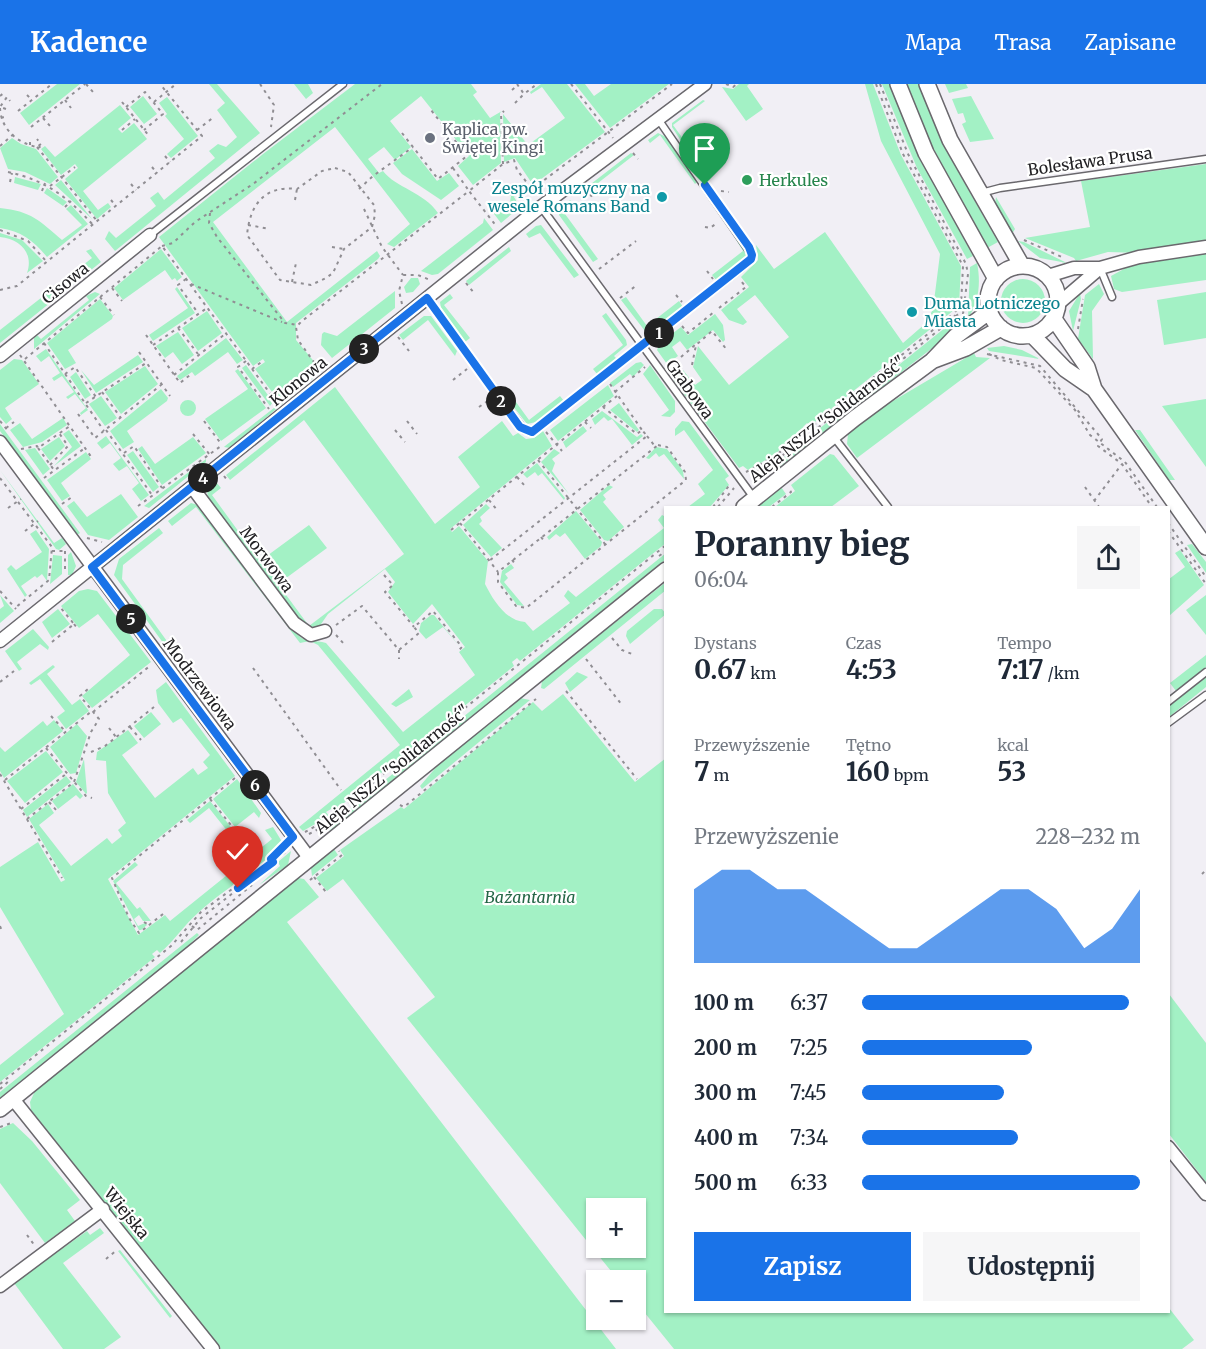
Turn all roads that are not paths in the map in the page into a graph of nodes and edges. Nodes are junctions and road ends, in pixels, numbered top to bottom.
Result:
1 (343, 84) edge
2 (705, 84) edge
3 (898, 84) edge
4 (927, 84) edge
5 (658, 118) junction
6 (1206, 159) edge
7 (979, 193) junction
8 (541, 207) junction
9 (150, 235) joint
10 (1206, 247) edge
11 (1022, 266) junction
12 (1100, 268) junction
13 (1048, 276) junction
14 (996, 279) junction
15 (1112, 297) dead end
16 (427, 298) junction
17 (990, 311) junction
18 (1056, 311) junction
19 (1001, 328) junction
20 (1032, 335) junction
21 (643, 346) junction
22 (0, 356) edge
23 (932, 361) junction
24 (1094, 389) junction
25 (832, 435) junction
26 (0, 442) edge
27 (192, 487) junction
28 (749, 503) edge
29 (887, 506) edge
30 (1206, 547) edge
31 (92, 567) junction
32 (664, 572) edge
33 (325, 631) dead end
34 (0, 641) edge
35 (1206, 672) edge
36 (1206, 695) edge
37 (1170, 700) edge
38 (1170, 722) edge
39 (310, 859) junction
40 (13, 1099) junction
41 (0, 1109) edge
42 (1170, 1149) edge
43 (1206, 1194) edge
44 (103, 1209) junction
45 (0, 1286) edge
46 (213, 1349) edge

1 - 9 lane
2 - 5 street, Klonowa
3 - 14 street
4 - 7 street
5 - 8 street, Klonowa
5 - 21 lane
6 - 7 lane, Bolesława Prusa
7 - 11 street
8 - 16 street, Klonowa
8 - 21 lane, Grabowa
9 - 22 street, Cisowa
10 - 12 street
11 - 13 street
11 - 14 street
12 - 13 street
12 - 15 lane
12 - 18 street
13 - 18 street
14 - 17 street
16 - 21 lane
16 - 27 street, Klonowa
17 - 19 street
17 - 23 street, Aleja NSZZ "Solidarność"
18 - 20 street
18 - 24 street
19 - 20 street
19 - 23 street, Aleja NSZZ "Solidarność"
20 - 24 street
21 - 28 lane, Grabowa
23 - 25 street, Aleja NSZZ "Solidarność"
24 - 30 street
25 - 28 street, Aleja NSZZ "Solidarność"
25 - 29 lane
26 - 31 street, Modrzewiowa
27 - 31 street, Klonowa
27 - 33 street, Morwowa
31 - 34 street, Klonowa
31 - 39 street, Modrzewiowa
32 - 39 street, Aleja NSZZ "Solidarność"
35 - 37 lane
36 - 38 lane
39 - 40 street, Aleja NSZZ "Solidarność"
40 - 41 street, Aleja NSZZ "Solidarność"
40 - 44 street, Wiejska
42 - 43 street
44 - 45 street
44 - 46 street, Wiejska

